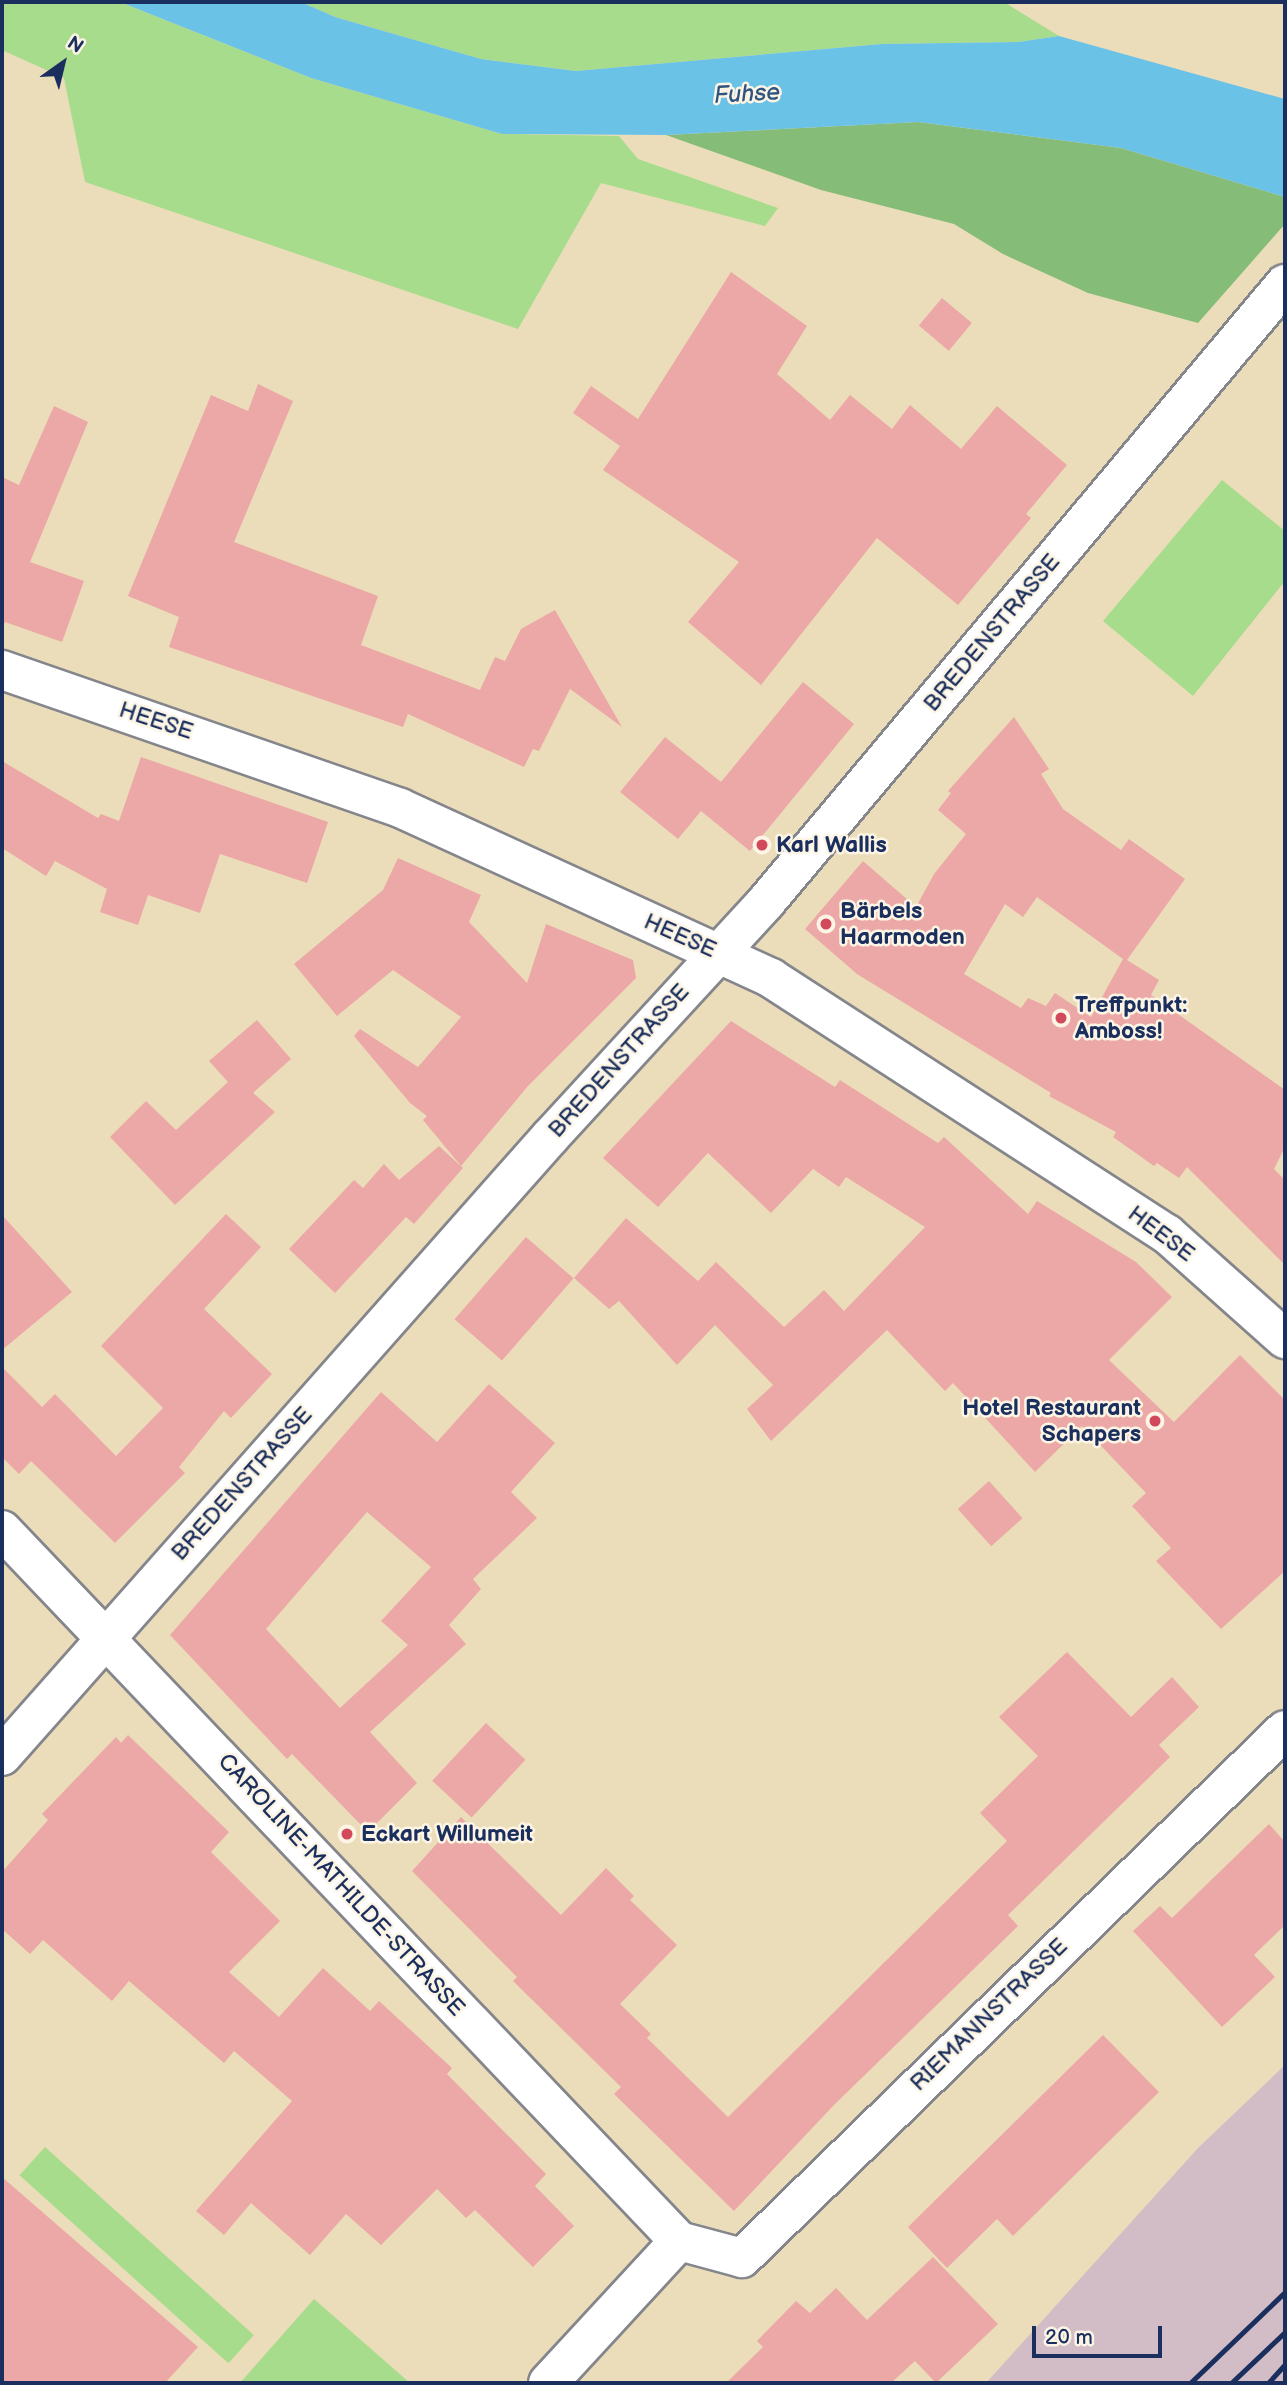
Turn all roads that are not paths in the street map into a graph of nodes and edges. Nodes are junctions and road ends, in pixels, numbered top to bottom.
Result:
1 (1285, 284) edge
2 (2, 670) edge
3 (718, 953) junction
4 (1285, 1339) edge
5 (2, 1530) edge
6 (106, 1637) junction
7 (1285, 1730) edge
8 (2, 1756) edge
9 (679, 2242) junction
10 (548, 2383) edge

1 - 3 street, BREDENSTRASSE
2 - 3 street, HEESE
3 - 4 street, HEESE
3 - 6 street, BREDENSTRASSE
5 - 6 street, CAROLINE-MATHILDE-STRASSE
6 - 8 street, BREDENSTRASSE
6 - 9 street, CAROLINE-MATHILDE-STRASSE
7 - 9 street, RIEMANNSTRASSE
9 - 10 street

